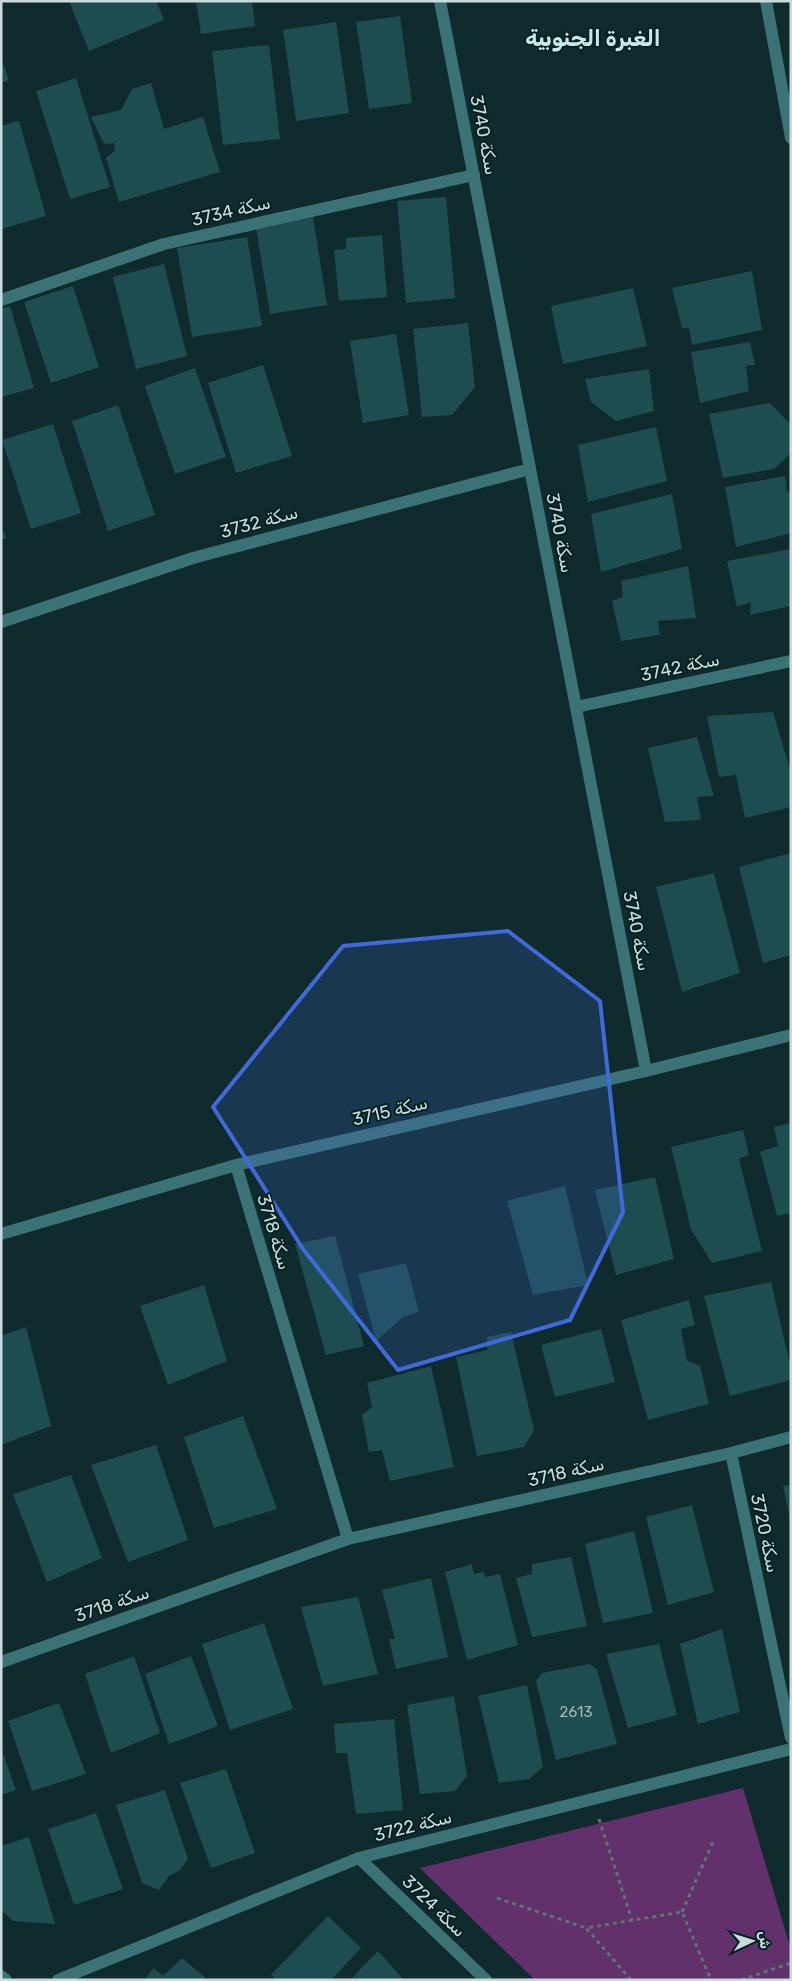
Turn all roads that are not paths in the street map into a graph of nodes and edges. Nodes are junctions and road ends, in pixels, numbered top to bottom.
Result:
1 (440, 1) edge
2 (766, 1) edge
3 (787, 100) edge
4 (791, 138) edge
5 (474, 175) junction
6 (1, 300) edge
7 (530, 469) junction
8 (1, 622) edge
9 (791, 660) edge
10 (576, 707) junction
11 (791, 1035) edge
12 (646, 1071) junction
13 (236, 1165) junction
14 (1, 1234) edge
15 (791, 1437) edge
16 (731, 1453) junction
17 (348, 1539) junction
18 (1, 1662) edge
19 (791, 1738) edge
20 (791, 1749) edge
21 (359, 1858) junction
22 (1, 1976) edge
23 (6, 1980) edge
24 (58, 1980) edge
25 (486, 1980) edge

1 - 5 street, سكة 3740
2 - 3 street
3 - 4 street
5 - 6 street, سكة 3734
5 - 7 street, سكة 3740
7 - 8 street, سكة 3732
7 - 10 street, سكة 3740
9 - 10 street, سكة 3742
10 - 12 street, سكة 3740
11 - 12 street, سكة 3715
12 - 13 street, سكة 3715
13 - 14 street, سكة 3715
13 - 17 street, سكة 3718
15 - 16 street, سكة 3718
16 - 17 street, سكة 3718
16 - 19 street, سكة 3720
17 - 18 street, سكة 3718
20 - 21 street, سكة 3722
21 - 24 street, سكة 3722
21 - 25 street, سكة 3724
22 - 23 street

